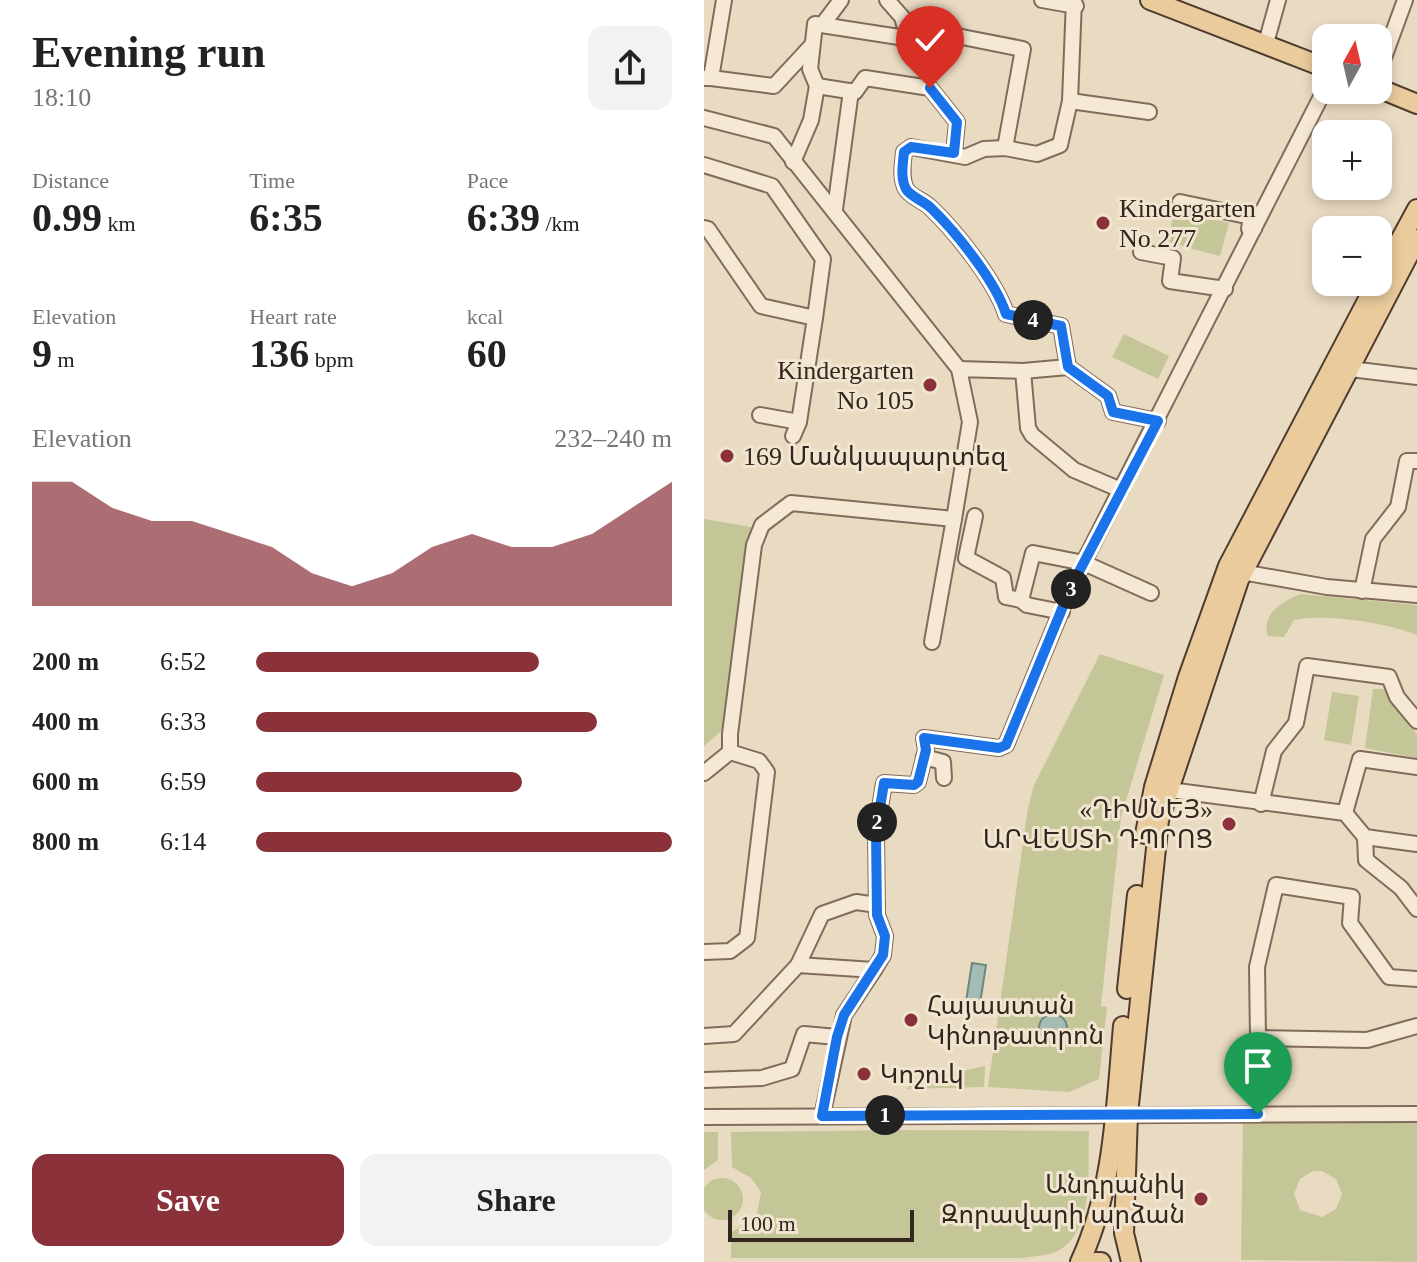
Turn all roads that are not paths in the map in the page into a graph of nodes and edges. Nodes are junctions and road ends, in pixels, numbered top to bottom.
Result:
1 (724, 0) edge
2 (841, 0) edge
3 (887, 0) edge
4 (1042, 0) edge
5 (1150, 0) edge
6 (1171, 0) edge
7 (1278, 0) edge
8 (1405, 0) edge
9 (1075, 3) edge
10 (823, 24) junction
11 (907, 35) junction
12 (1392, 36) edge
13 (1267, 41) junction
14 (813, 44) junction
15 (1312, 56) edge
16 (1312, 62) edge
17 (708, 78) edge
18 (817, 86) junction
19 (1392, 87) edge
20 (851, 91) junction
21 (1392, 94) edge
22 (1417, 97) edge
23 (1070, 101) junction
24 (1317, 104) edge
25 (1417, 104) edge
26 (1149, 112) dead end
27 (704, 118) edge
28 (1005, 148) junction
29 (954, 153) junction
30 (793, 162) junction
31 (704, 165) edge
32 (1180, 202) dead end
33 (835, 209) junction
34 (1417, 209) edge
35 (704, 228) edge
36 (1254, 230) junction
37 (1417, 239) edge
38 (1141, 252) dead end
39 (1392, 256) edge
40 (1225, 289) junction
41 (1372, 296) edge
42 (815, 318) junction
43 (1068, 367) junction
44 (1340, 368) junction
45 (959, 369) junction
46 (1023, 371) junction
47 (1417, 377) edge
48 (760, 415) dead end
49 (1158, 421) junction
50 (1417, 461) edge
51 (1121, 490) junction
52 (975, 516) dead end
53 (954, 519) junction
54 (1084, 563) junction
55 (1235, 570) junction
56 (1362, 591) junction
57 (1151, 593) dead end
58 (1417, 595) edge
59 (1021, 600) junction
60 (1062, 612) junction
61 (932, 642) dead end
62 (1417, 721) edge
63 (730, 752) junction
64 (924, 757) junction
65 (1417, 767) edge
66 (704, 773) edge
67 (944, 778) dead end
68 (1161, 789) junction
69 (1261, 804) junction
70 (1345, 813) junction
71 (1365, 837) junction
72 (1417, 844) edge
73 (877, 905) junction
74 (1417, 909) edge
75 (704, 952) edge
76 (798, 965) junction
77 (874, 970) junction
78 (1417, 979) edge
79 (1417, 1026) edge
80 (704, 1036) edge
81 (837, 1037) junction
82 (704, 1080) edge
83 (1121, 1114) junction
84 (1417, 1114) edge
85 (822, 1116) junction
86 (704, 1117) edge
87 (1080, 1262) edge
88 (1095, 1262) edge
89 (1101, 1262) edge
90 (1131, 1262) edge

1 - 17 street
2 - 10 street
3 - 11 street
4 - 9 street
5 - 13 main road
6 - 13 main road
7 - 13 street
8 - 12 street
9 - 23 street
10 - 11 street
10 - 14 street
11 - 28 street
13 - 15 main road
13 - 16 main road
14 - 17 street
14 - 18 street
18 - 20 street
18 - 30 street
19 - 22 main road
20 - 29 street
20 - 33 street
21 - 25 main road
23 - 26 street
23 - 28 street
24 - 36 street
27 - 30 street
28 - 29 street
29 - 43 street
30 - 33 street
31 - 42 street
32 - 36 street
33 - 45 street
34 - 39 main road
35 - 42 street
36 - 40 street
37 - 44 main road
38 - 40 street
40 - 49 street
41 - 44 main road
42 - 48 street
43 - 46 street
43 - 49 street
44 - 47 street
44 - 55 main road
45 - 46 street
45 - 53 street
46 - 51 street
49 - 51 street
50 - 56 street
51 - 54 street
52 - 59 street
53 - 61 street
53 - 63 street
54 - 57 street
54 - 59 street
54 - 60 street
55 - 56 street
55 - 68 main road
56 - 58 street
59 - 60 street
60 - 64 street
62 - 69 street
63 - 66 street
63 - 75 street
64 - 67 street
64 - 73 street
65 - 70 street
68 - 69 street
68 - 83 main road
69 - 70 street
70 - 71 street
71 - 72 street
71 - 74 street
73 - 76 street
73 - 77 street
76 - 77 street
76 - 80 street
77 - 81 street
78 - 79 street
81 - 82 street
81 - 85 street
83 - 84 street
83 - 85 street
83 - 87 main road
83 - 90 main road
85 - 86 street
88 - 89 main road

